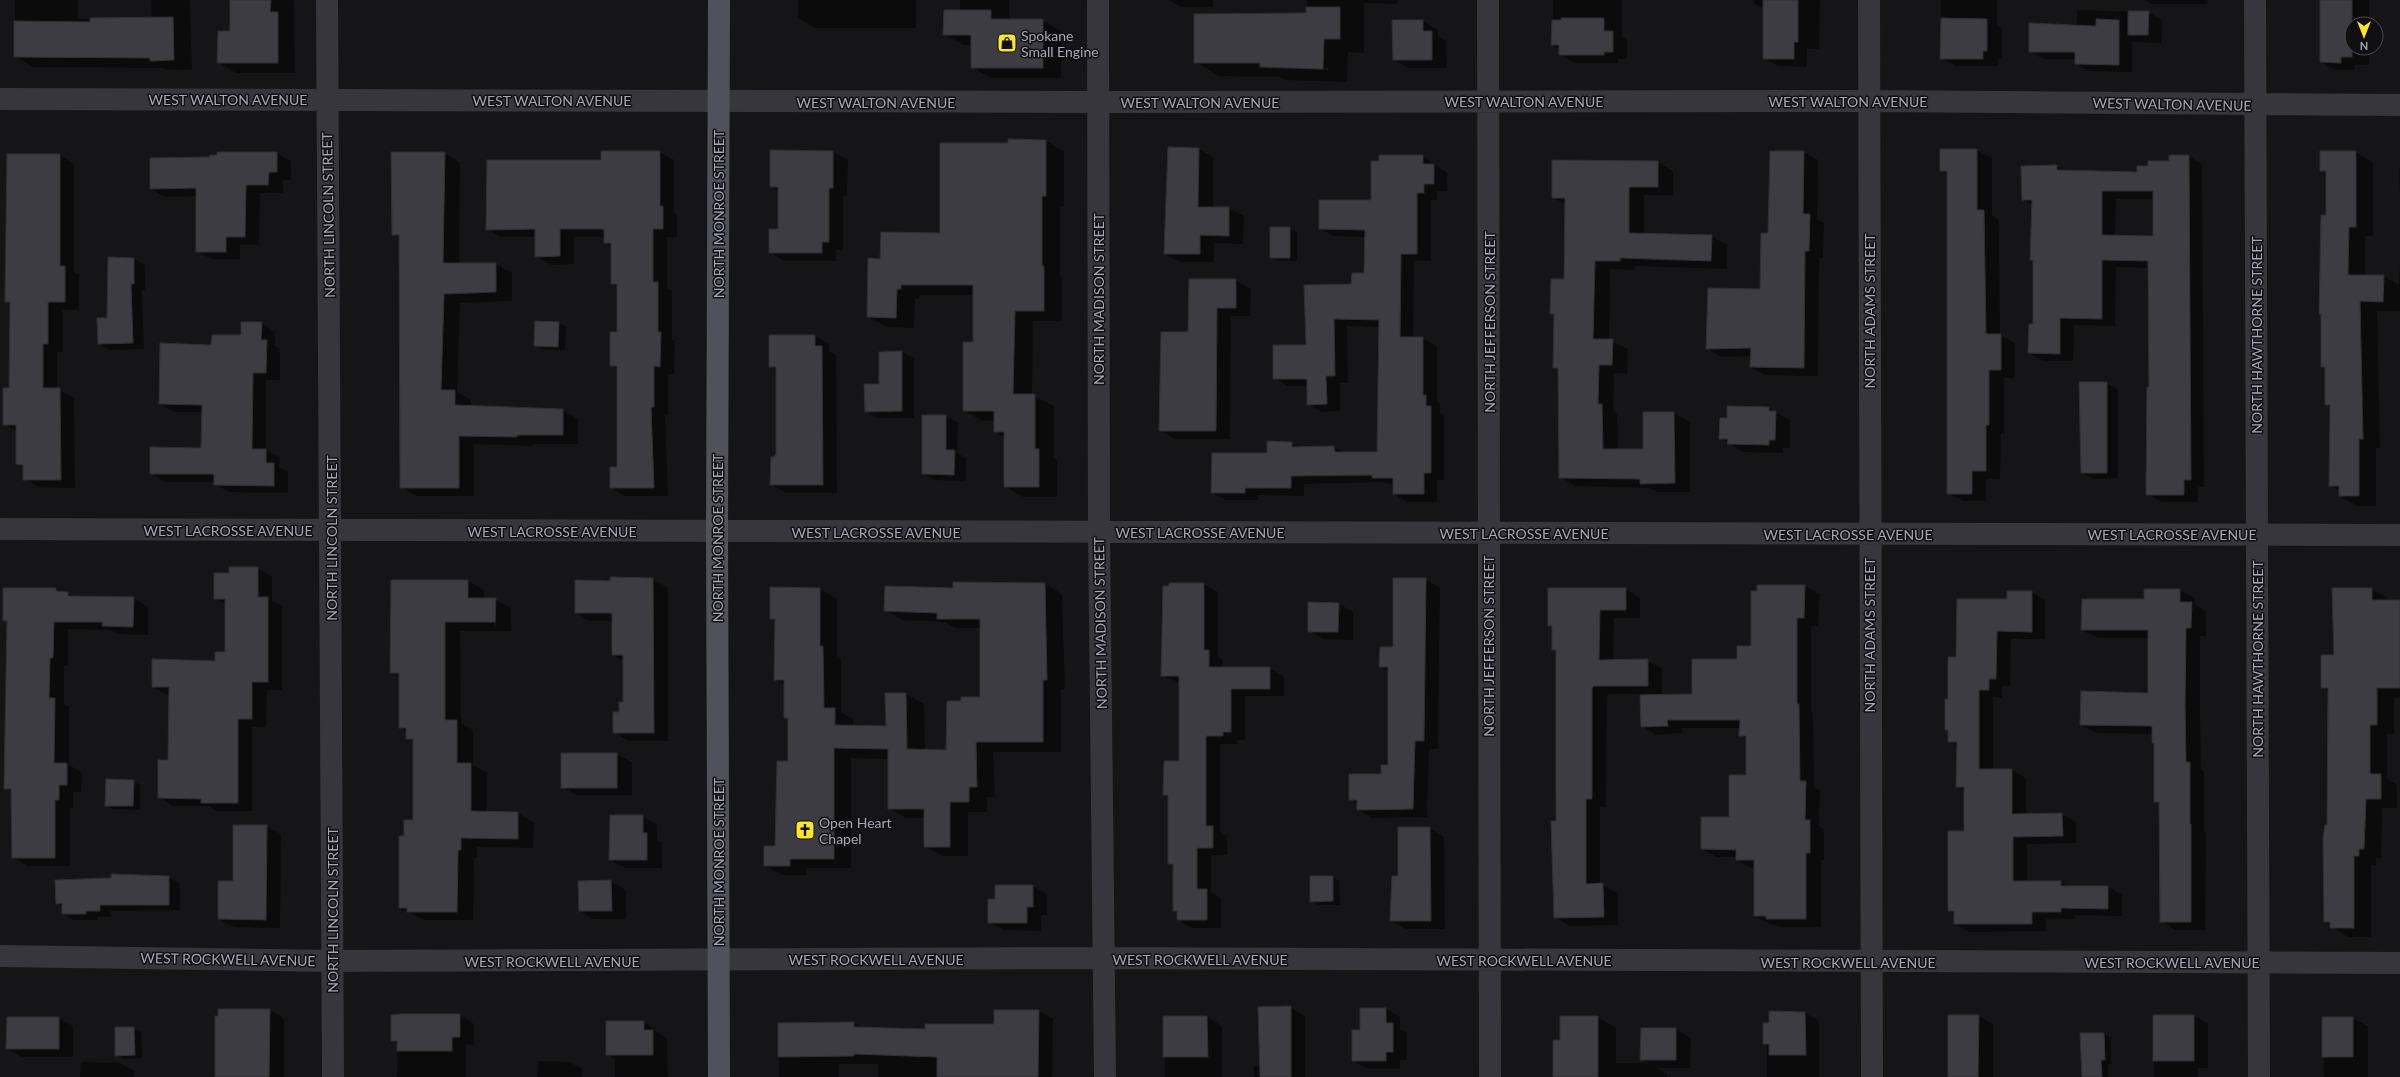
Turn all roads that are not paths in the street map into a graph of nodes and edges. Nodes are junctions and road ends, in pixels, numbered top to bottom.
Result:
1 (327, 0) edge
2 (719, 0) edge
3 (1098, 0) edge
4 (1488, 0) edge
5 (1869, 0) edge
6 (2255, 0) edge
7 (0, 99) edge
8 (326, 100) junction
9 (1869, 100) junction
10 (1490, 101) junction
11 (718, 102) junction
12 (1098, 102) junction
13 (2255, 105) junction
14 (2400, 105) edge
15 (0, 529) edge
16 (331, 531) junction
17 (717, 532) junction
18 (1099, 532) junction
19 (1488, 533) junction
20 (1869, 534) junction
21 (2256, 535) junction
22 (2400, 535) edge
23 (0, 956) edge
24 (1105, 958) junction
25 (332, 960) junction
26 (718, 960) junction
27 (1489, 960) junction
28 (1871, 962) junction
29 (2258, 962) junction
30 (2400, 963) edge
31 (333, 1077) edge
32 (719, 1077) edge
33 (1105, 1077) edge
34 (1490, 1077) edge
35 (1872, 1077) edge
36 (2259, 1077) edge

1 - 8 street, NORTH LINCOLN STREET
2 - 11 main road, NORTH MONROE STREET
3 - 12 street, NORTH MADISON STREET
4 - 10 street, NORTH JEFFERSON STREET
5 - 9 street, NORTH ADAMS STREET
6 - 13 street, NORTH HAWTHORNE STREET
7 - 8 street, WEST WALTON AVENUE
8 - 11 street, WEST WALTON AVENUE
8 - 16 street, NORTH LINCOLN STREET
9 - 10 street, WEST WALTON AVENUE
9 - 13 street, WEST WALTON AVENUE
9 - 20 street, NORTH ADAMS STREET
10 - 12 street, WEST WALTON AVENUE
10 - 19 street, NORTH JEFFERSON STREET
11 - 12 street, WEST WALTON AVENUE
11 - 17 main road, NORTH MONROE STREET
12 - 18 street, NORTH MADISON STREET
13 - 14 street, WEST WALTON AVENUE
13 - 21 street, NORTH HAWTHORNE STREET
15 - 16 street, WEST LACROSSE AVENUE
16 - 17 street, WEST LACROSSE AVENUE
16 - 25 street, NORTH LINCOLN STREET
17 - 18 street, WEST LACROSSE AVENUE
17 - 26 main road, NORTH MONROE STREET
18 - 19 street, WEST LACROSSE AVENUE
18 - 24 street, NORTH MADISON STREET
19 - 20 street, WEST LACROSSE AVENUE
19 - 27 street, NORTH JEFFERSON STREET
20 - 21 street, WEST LACROSSE AVENUE
20 - 28 street, NORTH ADAMS STREET
21 - 22 street, WEST LACROSSE AVENUE
21 - 29 street, NORTH HAWTHORNE STREET
23 - 25 street, WEST ROCKWELL AVENUE
24 - 26 street, WEST ROCKWELL AVENUE
24 - 27 street, WEST ROCKWELL AVENUE
24 - 33 street, NORTH MADISON STREET
25 - 26 street, WEST ROCKWELL AVENUE
25 - 31 street, NORTH LINCOLN STREET
26 - 32 main road, NORTH MONROE STREET
27 - 28 street, WEST ROCKWELL AVENUE
27 - 34 street, NORTH JEFFERSON STREET
28 - 29 street, WEST ROCKWELL AVENUE
28 - 35 street, NORTH ADAMS STREET
29 - 30 street, WEST ROCKWELL AVENUE
29 - 36 street, NORTH HAWTHORNE STREET

